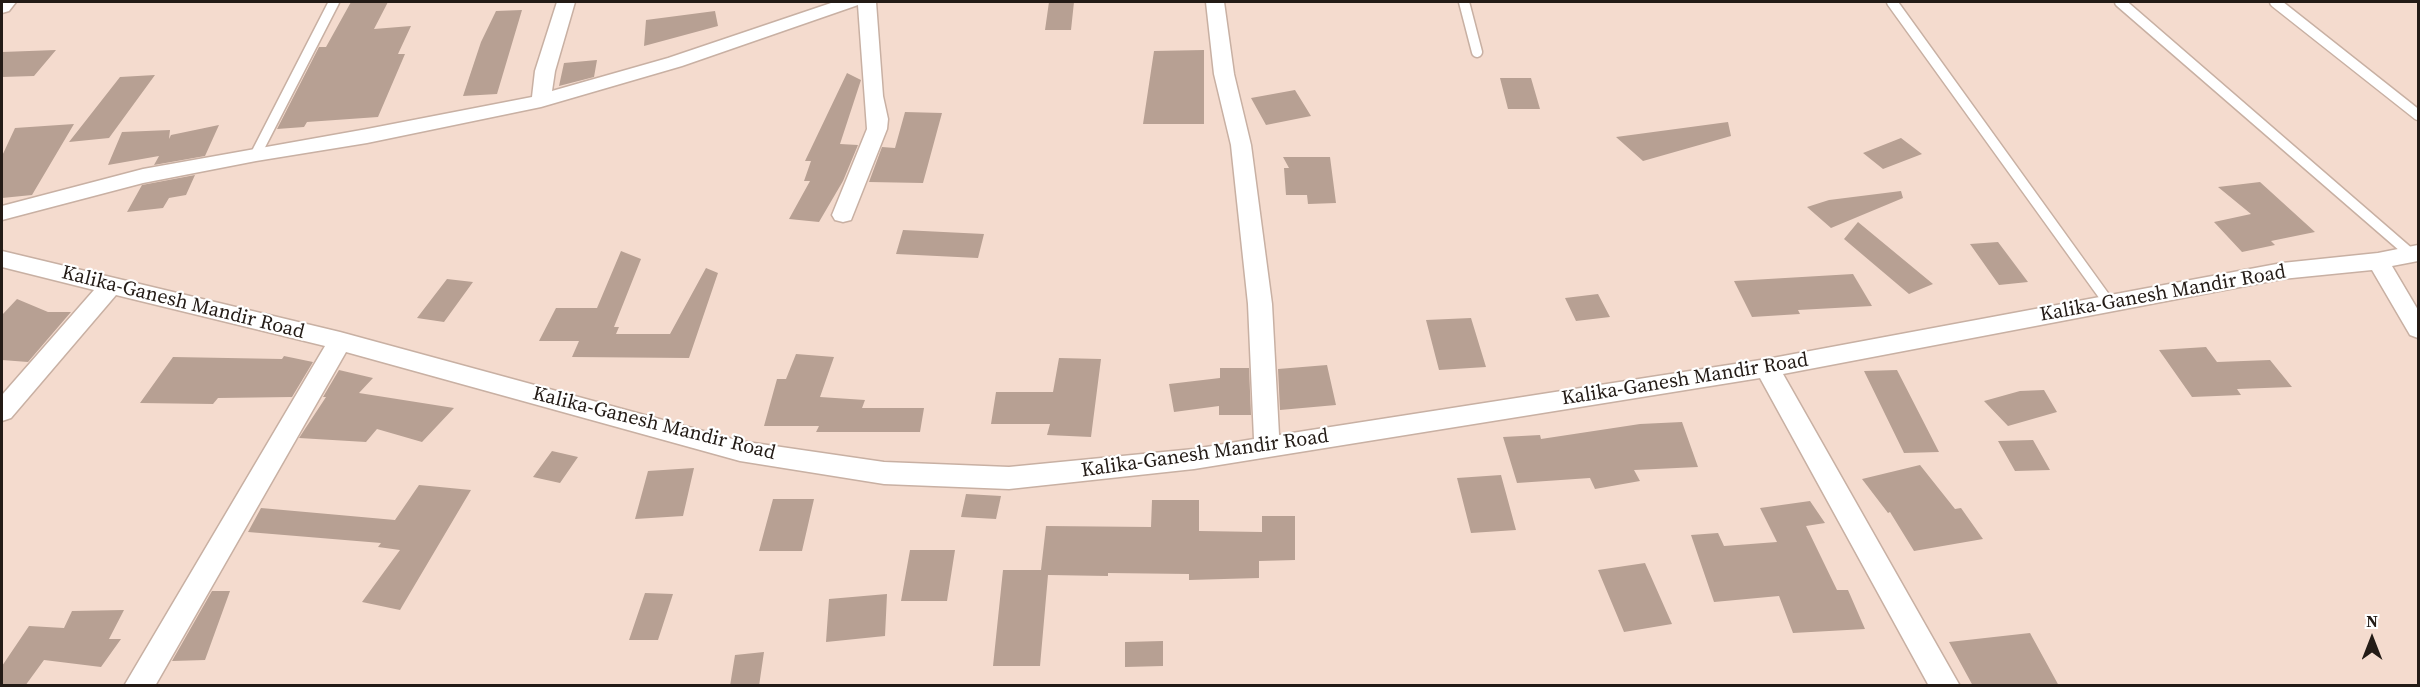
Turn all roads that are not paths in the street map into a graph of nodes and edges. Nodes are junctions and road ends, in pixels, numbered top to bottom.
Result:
1 (7, 2) edge
2 (334, 2) edge
3 (566, 2) edge
4 (851, 2) edge
5 (867, 2) edge
6 (1215, 2) edge
7 (1464, 2) edge
8 (1892, 2) edge
9 (1906, 2) edge
10 (2120, 2) edge
11 (2275, 2) edge
12 (2, 7) edge
13 (1477, 52) dead end
14 (541, 101) junction
15 (2418, 115) edge
16 (256, 154) junction
17 (2, 213) edge
18 (843, 215) dead end
19 (2415, 254) edge
20 (2, 259) edge
21 (2378, 261) junction
22 (111, 286) junction
23 (2409, 302) edge
24 (2109, 303) junction
25 (2418, 328) edge
26 (340, 341) junction
27 (1767, 368) junction
28 (2, 411) edge
29 (1267, 447) junction
30 (139, 686) edge
31 (1946, 686) edge

1 - 12 street
2 - 16 lane
3 - 14 street
4 - 14 street
5 - 18 street
6 - 29 street
7 - 13 lane
8 - 9 lane
8 - 24 lane
10 - 19 lane
11 - 15 lane
14 - 16 street
16 - 17 street
19 - 21 street, Kalika-Ganesh Mandir Road
20 - 22 street, Kalika-Ganesh Mandir Road
21 - 23 street
21 - 24 street, Kalika-Ganesh Mandir Road
22 - 26 street, Kalika-Ganesh Mandir Road
22 - 28 street
23 - 25 street
24 - 27 street, Kalika-Ganesh Mandir Road
26 - 29 street, Kalika-Ganesh Mandir Road
26 - 30 street
27 - 29 street, Kalika-Ganesh Mandir Road
27 - 31 street

